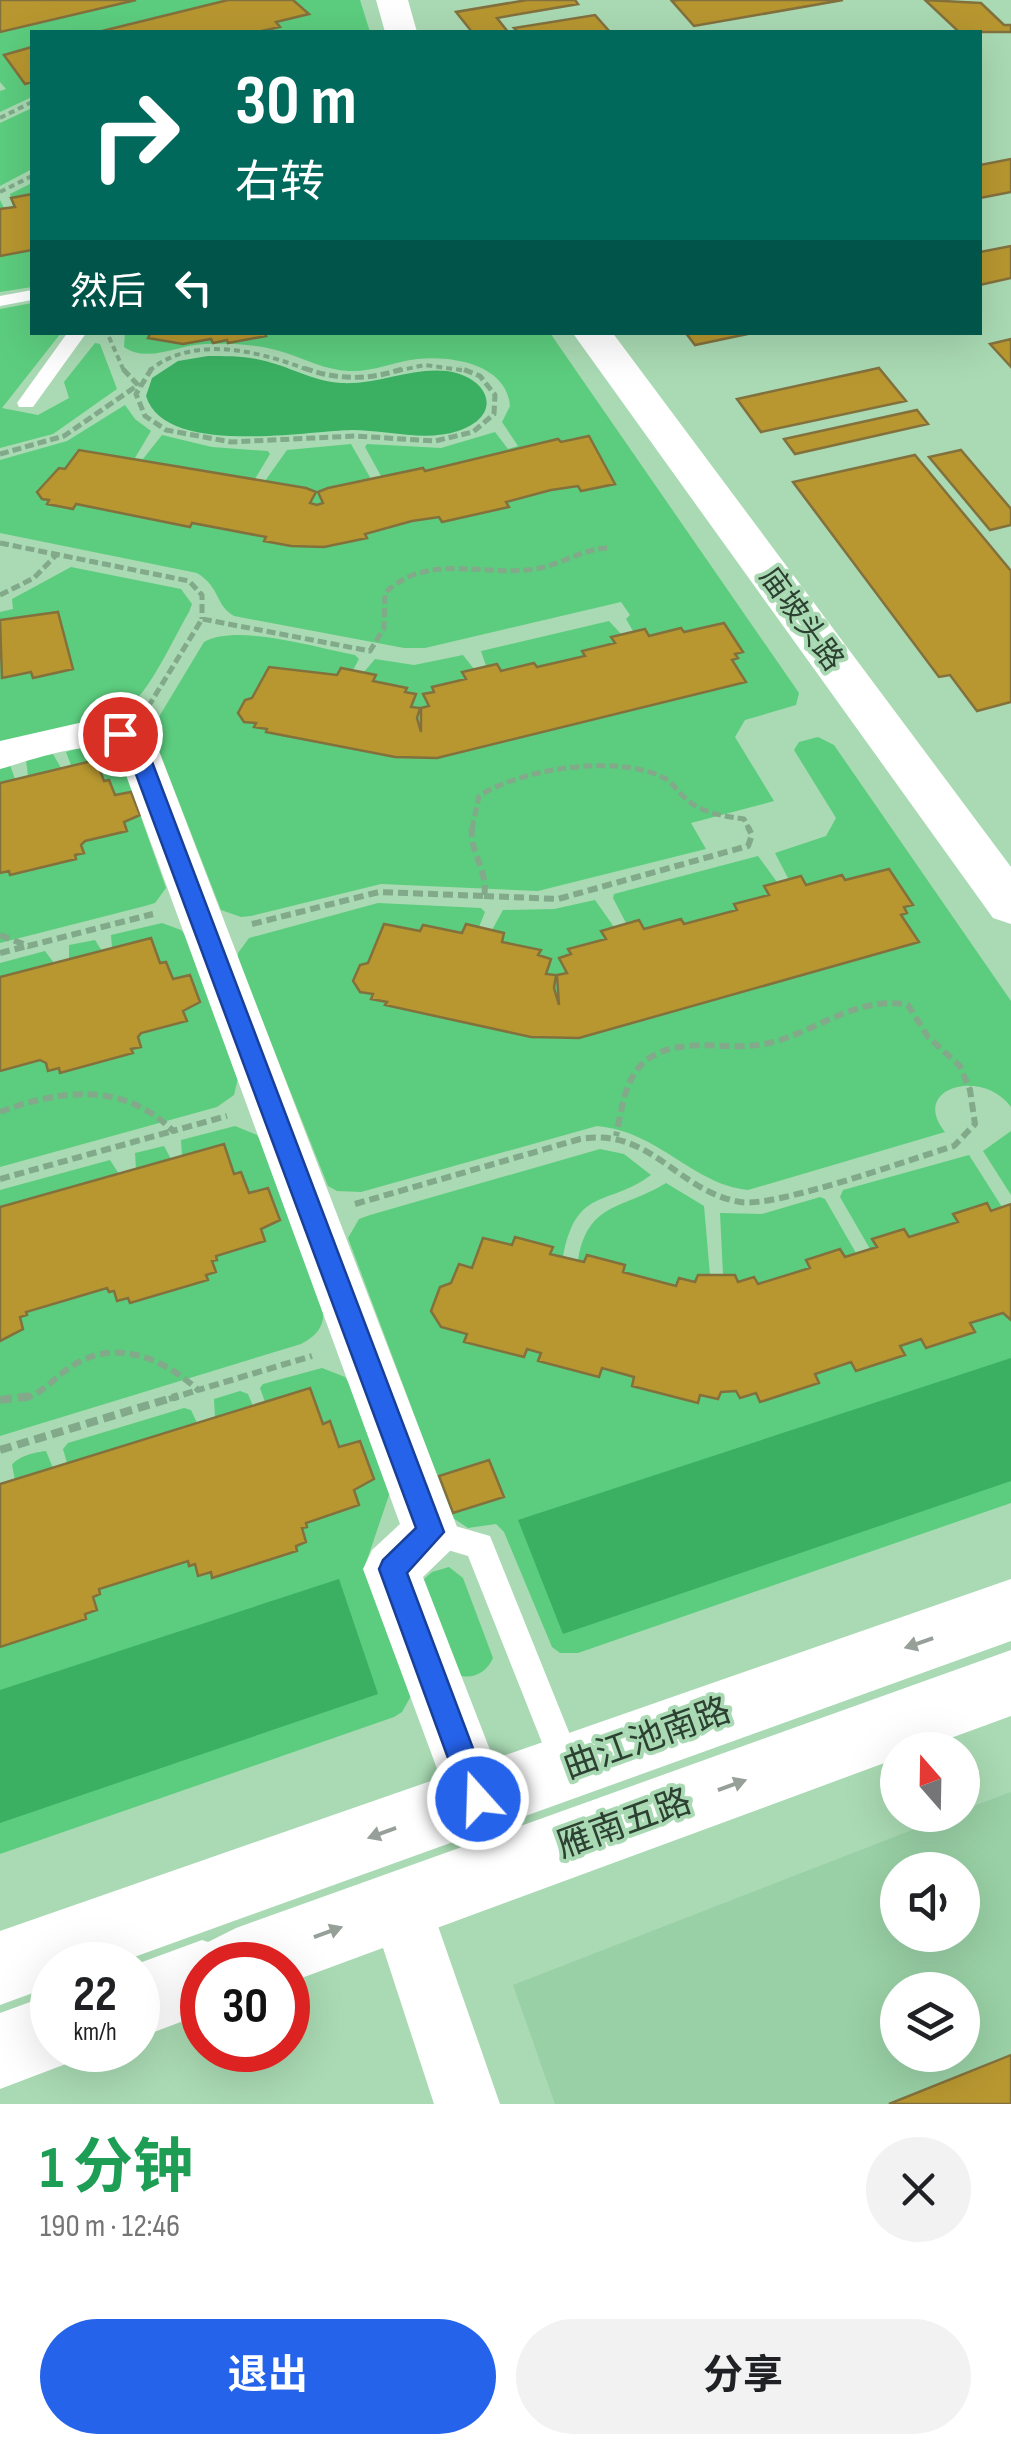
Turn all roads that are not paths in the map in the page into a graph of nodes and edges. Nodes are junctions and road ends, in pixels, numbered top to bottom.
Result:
1 (392, 0) edge
2 (401, 30) edge
3 (30, 295) edge
4 (0, 300) edge
5 (76, 335) edge
6 (593, 335) edge
7 (26, 403) dead end
8 (0, 755) edge
9 (1011, 905) edge
10 (431, 1532) junction
11 (1011, 1610) edge
12 (1011, 1683) edge
13 (568, 1767) junction
14 (478, 1799) junction
15 (401, 1905) junction
16 (299, 1942) edge
17 (0, 1968) edge
18 (30, 2040) edge
19 (0, 2051) edge
20 (467, 2104) edge

1 - 2 main road
3 - 4 lane
5 - 7 lane
6 - 9 main road, 庙坡头路
8 - 10 street
10 - 13 lane
10 - 14 street
11 -> 13 main road, 曲江池南路
15 -> 12 main road, 雁南五路
13 - 14 main road, 曲江池南路
14 -> 17 main road, 曲江池南路
16 -> 15 main road, 雁南五路
15 - 20 street
18 - 19 main road

